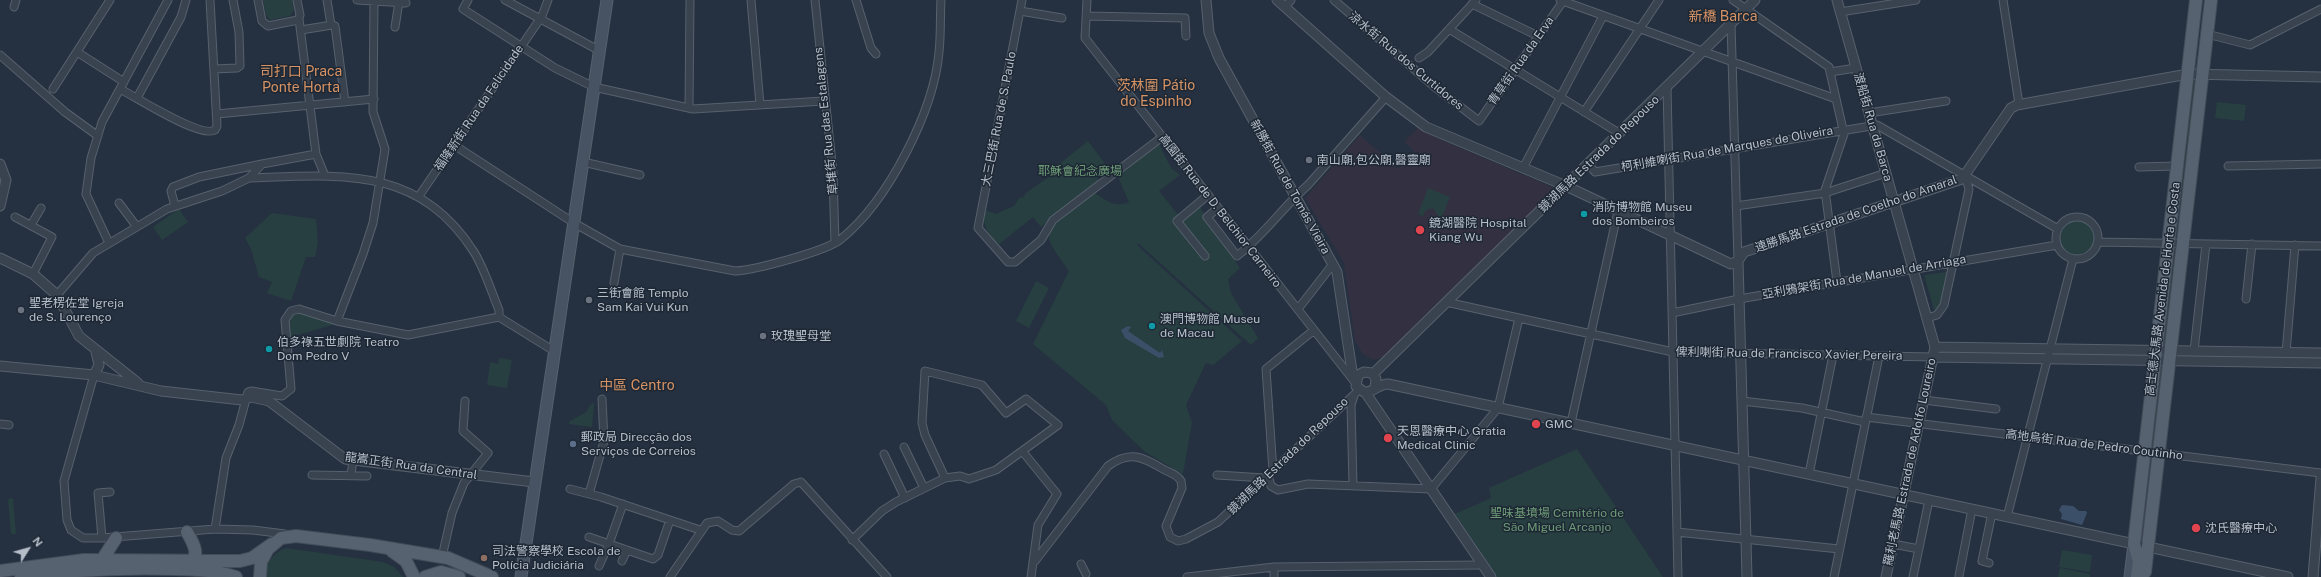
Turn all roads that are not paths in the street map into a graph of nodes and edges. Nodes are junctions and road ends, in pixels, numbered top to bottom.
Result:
1 (110, 0) edge
2 (168, 0) edge
3 (186, 0) edge
4 (210, 0) edge
5 (233, 0) edge
6 (258, 0) edge
7 (297, 0) edge
8 (327, 0) edge
9 (357, 0) edge
10 (374, 0) edge
11 (468, 0) edge
12 (505, 0) edge
13 (548, 0) edge
14 (608, 0) edge
15 (690, 0) edge
16 (751, 0) edge
17 (815, 0) edge
18 (856, 0) edge
19 (941, 0) edge
20 (1022, 0) edge
21 (1087, 0) edge
22 (1206, 0) edge
23 (1276, 0) edge
24 (1334, 0) edge
25 (1562, 0) edge
26 (1659, 0) edge
27 (1734, 0) edge
28 (1755, 0) edge
29 (1837, 0) edge
30 (1916, 0) edge
31 (2003, 0) edge
32 (2196, 0) edge
33 (2211, 0) edge
34 (1474, 2) edge
35 (1288, 4) edge
36 (1746, 9) junction
37 (2321, 9) edge
38 (1020, 11) junction
39 (1840, 12) junction
40 (1086, 16) junction
41 (1603, 16) junction
42 (1062, 18) dead end
43 (299, 19) junction
44 (540, 19) junction
45 (1731, 24) junction
46 (331, 25) junction
47 (395, 27) dead end
48 (301, 30) junction
49 (1449, 30) junction
50 (1639, 30) junction
51 (2207, 34) junction
52 (1186, 36) dead end
53 (1538, 36) junction
54 (521, 46) junction
55 (600, 51) junction
56 (77, 52) junction
57 (1702, 53) junction
58 (876, 54) dead end
59 (0, 55) edge
60 (1419, 58) dead end
61 (1732, 64) junction
62 (1856, 68) junction
63 (214, 69) junction
64 (1515, 70) junction
65 (1830, 72) junction
66 (2188, 74) junction
67 (2202, 74) junction
68 (2321, 77) edge
69 (122, 85) junction
70 (594, 87) junction
71 (1667, 87) junction
72 (53, 89) dead end
73 (1386, 97) junction
74 (1560, 97) junction
75 (137, 98) junction
76 (374, 99) junction
77 (1836, 99) junction
78 (824, 101) junction
79 (1946, 101) dead end
80 (345, 102) junction
81 (2019, 104) junction
82 (310, 105) junction
83 (760, 105) junction
84 (689, 108) junction
85 (1584, 112) junction
86 (1869, 113) junction
87 (217, 114) junction
88 (1479, 121) joint
89 (1872, 125) junction
90 (1843, 130) junction
91 (1619, 134) junction
92 (98, 136) junction
93 (1162, 137) junction
94 (454, 145) junction
95 (1735, 148) junction
96 (316, 154) junction
97 (1669, 159) junction
98 (1591, 161) junction
99 (583, 162) junction
100 (0, 164) edge
101 (262, 164) junction
102 (2321, 164) edge
103 (2177, 166) junction
104 (2228, 166) dead end
105 (2139, 167) dead end
106 (1523, 168) junction
107 (1886, 173) junction
108 (325, 176) junction
109 (640, 176) dead end
110 (1965, 176) junction
111 (249, 178) junction
112 (379, 181) junction
113 (1976, 182) junction
114 (1566, 186) junction
115 (1969, 189) junction
116 (1825, 193) junction
117 (419, 196) junction
118 (1208, 196) junction
119 (1296, 196) junction
120 (1894, 202) junction
121 (119, 203) dead end
122 (0, 206) edge
123 (175, 206) junction
124 (1736, 206) junction
125 (41, 208) dead end
126 (1218, 208) junction
127 (1618, 211) junction
128 (15, 217) dead end
129 (574, 223) junction
130 (1829, 224) junction
131 (31, 225) junction
132 (137, 227) junction
133 (2058, 230) junction
134 (1670, 236) junction
135 (2098, 242) junction
136 (109, 243) junction
137 (835, 243) junction
138 (2168, 243) junction
139 (2183, 243) junction
140 (2206, 244) junction
141 (2252, 244) junction
142 (2057, 245) junction
143 (2295, 245) junction
144 (2321, 246) edge
145 (1249, 247) junction
146 (620, 249) junction
147 (1205, 256) dead end
148 (0, 258) edge
149 (2073, 259) junction
150 (1738, 261) junction
151 (1953, 262) junction
152 (1333, 264) junction
153 (1913, 269) junction
154 (33, 274) junction
155 (1837, 282) junction
156 (614, 283) dead end
157 (57, 295) junction
158 (1739, 299) junction
159 (2246, 299) dead end
160 (1446, 302) junction
161 (1298, 309) junction
162 (1672, 313) junction
163 (499, 316) junction
164 (1519, 318) junction
165 (1927, 318) junction
166 (337, 321) junction
167 (1314, 330) junction
168 (1591, 334) junction
169 (1935, 346) junction
170 (2050, 349) junction
171 (554, 351) junction
172 (2194, 351) junction
173 (96, 352) junction
174 (1673, 352) junction
175 (1741, 353) junction
176 (2286, 353) junction
177 (2321, 353) edge
178 (1833, 355) junction
179 (1879, 356) junction
180 (1920, 356) junction
181 (1933, 356) junction
182 (2156, 356) junction
183 (2170, 356) junction
184 (2047, 359) junction
185 (1386, 360) junction
186 (2321, 364) edge
187 (0, 365) edge
188 (1373, 374) junction
189 (94, 375) junction
190 (1393, 385) junction
191 (141, 386) junction
192 (1359, 387) junction
193 (1375, 388) junction
194 (247, 398) junction
195 (602, 399) dead end
196 (1742, 400) junction
197 (1924, 400) junction
198 (465, 401) dead end
199 (1498, 408) junction
200 (1996, 409) dead end
201 (1822, 413) junction
202 (1866, 420) junction
203 (1572, 423) junction
204 (0, 424) edge
205 (1919, 424) junction
206 (9, 425) dead end
207 (2027, 437) junction
208 (1675, 446) junction
209 (904, 447) dead end
210 (2144, 451) junction
211 (1023, 452) junction
212 (2158, 453) junction
213 (884, 454) dead end
214 (353, 460) junction
215 (1744, 460) junction
216 (2321, 473) edge
217 (1269, 474) junction
218 (1809, 474) junction
219 (312, 475) dead end
220 (351, 475) junction
221 (471, 475) junction
222 (1217, 475) dead end
223 (367, 476) dead end
224 (945, 478) junction
225 (2321, 478) edge
226 (534, 482) junction
227 (1853, 484) junction
228 (1353, 486) junction
229 (924, 488) junction
230 (1430, 488) junction
231 (570, 489) dead end
232 (110, 492) dead end
233 (589, 494) junction
234 (1903, 494) junction
235 (904, 498) junction
236 (1929, 500) junction
237 (623, 504) junction
238 (1972, 509) junction
239 (1992, 514) junction
240 (2007, 517) junction
241 (670, 520) junction
242 (215, 530) junction
243 (700, 530) junction
244 (187, 532) junction
245 (1677, 532) junction
246 (299, 536) junction
247 (589, 537) dead end
248 (102, 538) junction
249 (116, 538) junction
250 (1746, 539) junction
251 (852, 540) junction
252 (272, 544) junction
253 (609, 544) junction
254 (1893, 544) junction
255 (2134, 544) junction
256 (384, 547) junction
257 (2148, 547) junction
258 (1840, 548) junction
259 (1919, 549) junction
260 (626, 550) junction
261 (442, 557) junction
262 (102, 560) junction
263 (194, 561) junction
264 (622, 561) dead end
265 (1035, 561) junction
266 (1989, 563) dead end
267 (522, 564) junction
268 (1081, 564) dead end
269 (1481, 565) junction
270 (599, 566) dead end
271 (1274, 567) junction
272 (183, 570) junction
273 (0, 572) edge
274 (1033, 576) edge
275 (1085, 576) edge
276 (1959, 576) edge
277 (21, 577) edge
278 (236, 577) edge
279 (260, 577) edge
280 (414, 577) edge
281 (425, 577) edge
282 (459, 577) edge
283 (492, 577) edge
284 (518, 577) edge
285 (521, 577) edge
286 (670, 577) edge
287 (887, 577) edge
288 (1187, 577) edge
289 (1274, 577) edge
290 (1492, 577) edge
291 (1678, 577) edge
292 (1747, 577) edge
293 (1834, 577) edge
294 (1886, 577) edge
295 (1913, 577) edge
296 (2137, 577) edge
297 (2288, 577) edge
298 (2313, 577) edge

1 - 56 street
2 - 69 street
3 - 75 street
4 - 63 street
5 - 63 street
6 - 43 street
7 - 43 street
8 - 46 street
9 - 10 street
10 - 47 street
10 - 76 street
11 - 54 street
12 - 44 street
13 - 44 street, 福隆新街 Rua da Felicidade
14 - 55 main road
15 - 84 street
16 - 83 street
17 - 78 street, 草堆街 Rua das Estalagens
18 - 58 street
19 - 137 street
20 - 38 street, 大三巴街 Rua de S. Paulo
21 - 40 street
22 - 119 street, 新勝街 Rua de Tomás Vieira
23 - 35 street
24 - 88 street, 涼水街 Rua dos Curtidores
25 - 41 street
25 - 53 street, 青草街 Rua da Erva
26 - 50 street
27 - 36 street
28 - 36 street, 鏡湖馬路 Estrada do Repouso
29 - 39 street, 渡船街 Rua da Barca
30 - 39 street
31 - 81 street
32 - 66 main road, 高士德大馬路 Avenida de Horta e Costa
33 - 51 main road, 高士德大馬路 Avenida de Horta e Costa
34 - 49 street
34 - 53 street
35 - 73 street
36 - 45 street, 鏡湖馬路 Estrada do Repouso
36 - 65 street
37 - 51 street
38 - 42 street
38 - 93 street, 大三巴街 Rua de S. Paulo
39 - 62 street, 渡船街 Rua da Barca
40 - 52 street
40 - 93 street, 高園街 Rua de D. Belchior Carneiro
41 - 50 street
41 - 74 street
43 - 48 street
44 - 54 street, 福隆新街 Rua da Felicidade
44 - 55 street
45 - 57 street, 鏡湖馬路 Estrada do Repouso
45 - 61 street
46 - 48 street
46 - 80 street
48 - 82 street
49 - 60 street
49 - 64 street
50 - 57 street
50 - 85 street
51 - 67 main road, 高士德大馬路 Avenida de Horta e Costa
53 - 64 street, 青草街 Rua da Erva
54 - 70 street
54 - 94 street, 福隆新街 Rua da Felicidade
55 - 70 main road
56 - 69 street
56 - 72 street
57 - 61 street
57 - 71 street, 鏡湖馬路 Estrada do Repouso
59 - 92 street
61 - 77 street
61 - 95 street
62 - 65 street
62 - 86 street, 渡船街 Rua da Barca
63 - 87 street
64 - 74 street
64 - 88 street, 青草街 Rua da Erva
65 - 77 street
66 - 67 street
66 - 81 street
66 - 103 main road, 高士德大馬路 Avenida de Horta e Costa
67 - 68 street
67 - 139 main road, 高士德大馬路 Avenida de Horta e Costa
69 - 75 street
69 - 92 street
70 - 84 street
70 - 99 main road
71 - 91 street, 鏡湖馬路 Estrada do Repouso
71 - 97 street
73 - 106 street
73 - 119 street
74 - 85 street
74 - 106 street
75 - 87 street
76 - 80 street
76 - 112 street
77 - 90 street
78 - 83 street
78 - 137 street, 草堆街 Rua das Estalagens
79 - 86 street
80 - 82 street
81 - 110 street, 連勝馬路 Estrada de Coelho do Amaral
82 - 87 street
82 - 96 street
83 - 84 street
85 - 91 street
86 - 89 street, 渡船街 Rua da Barca
89 - 90 street, 柯利維喇街 Rua de Marques de Oliveira
89 - 107 street, 渡船街 Rua da Barca
89 - 110 street
90 - 95 street, 柯利維喇街 Rua de Marques de Oliveira
90 - 116 street
91 - 98 street, 鏡湖馬路 Estrada do Repouso
92 - 136 street
93 - 118 street, 高園街 Rua de D. Belchior Carneiro
94 - 117 street, 福隆新街 Rua da Felicidade
94 - 129 street
95 - 97 street, 柯利維喇街 Rua de Marques de Oliveira
95 - 124 street
96 - 101 street
96 - 108 street
97 - 98 street, 柯利維喇街 Rua de Marques de Oliveira
97 - 134 street
98 - 114 street, 鏡湖馬路 Estrada do Repouso
99 - 109 street
99 - 129 main road
100 - 122 street
101 - 111 street
101 - 123 street
102 - 104 street
103 - 105 street
103 - 138 main road, 高士德大馬路 Avenida de Horta e Costa
106 - 114 street
107 - 116 street
107 - 120 street, 渡船街 Rua da Barca
108 - 111 street
108 - 112 street
110 - 113 street
110 - 115 street
110 - 120 street, 連勝馬路 Estrada de Coelho do Amaral
111 - 123 street
112 - 117 street
112 - 166 street
113 - 115 street
113 - 133 street
114 - 127 street
114 - 160 street, 鏡湖馬路 Estrada do Repouso
115 - 151 street
116 - 124 street
116 - 130 street
117 - 163 street
118 - 126 street, 高園街 Rua de D. Belchior Carneiro
118 - 147 street
119 - 145 street
119 - 152 street, 新勝街 Rua de Tomás Vieira
120 - 130 street, 連勝馬路 Estrada de Coelho do Amaral
120 - 153 street, 渡船街 Rua da Barca
121 - 132 street
123 - 132 street
124 - 150 street
125 - 131 street
126 - 145 street, 高園街 Rua de D. Belchior Carneiro
126 - 145 street
127 - 134 street
127 - 168 street
128 - 131 street
129 - 146 street
129 - 171 main road
130 - 150 street, 連勝馬路 Estrada de Coelho do Amaral
130 - 155 street
131 - 154 street
132 - 136 street
133 - 135 street
133 - 142 street
134 - 150 street
134 - 162 street
135 - 138 street
135 - 149 street
136 - 157 street
137 - 146 street
138 - 139 street
138 - 182 main road, 高士德大馬路 Avenida de Horta e Costa
139 - 140 street
139 - 183 main road, 高士德大馬路 Avenida de Horta e Costa
140 - 141 street
140 - 172 street
141 - 143 street
141 - 159 street
142 - 149 street
142 - 151 street, 亞利鴉架街 Rua de Manuel de Arriaga
143 - 144 street
143 - 176 street
145 - 161 street, 高園街 Rua de D. Belchior Carneiro
146 - 156 street
148 - 154 street
149 - 170 street
150 - 158 street
151 - 153 street, 亞利鴉架街 Rua de Manuel de Arriaga
151 - 165 street
152 - 161 street
152 - 192 street, 新勝街 Rua de Tomás Vieira
153 - 155 street, 亞利鴉架街 Rua de Manuel de Arriaga
153 - 165 street, 渡船街 Rua da Barca
154 - 157 street
155 - 158 street, 亞利鴉架街 Rua de Manuel de Arriaga
157 - 173 street
158 - 162 street, 亞利鴉架街 Rua de Manuel de Arriaga
158 - 175 street
160 - 164 street, 俾利喇街 Rua de Francisco Xavier Pereira
160 - 185 street, 鏡湖馬路 Estrada do Repouso
161 - 167 street, 高園街 Rua de D. Belchior Carneiro
162 - 174 street
163 - 166 street
163 - 171 street
164 - 168 street, 俾利喇街 Rua de Francisco Xavier Pereira
164 - 199 street
165 - 169 street, 渡船街 Rua da Barca
166 - 194 street
167 - 192 street, 高園街 Rua de D. Belchior Carneiro
167 - 217 street
168 - 174 street, 俾利喇街 Rua de Francisco Xavier Pereira
168 - 203 street
169 - 170 street, 俾利喇街 Rua de Francisco Xavier Pereira
169 - 180 street, 俾利喇街 Rua de Francisco Xavier Pereira
169 - 181 street, 羅利老馬路 Estrada de Adolfo Loureiro
170 - 182 street, 俾利喇街 Rua de Francisco Xavier Pereira
170 - 184 street
171 - 226 main road
172 - 176 street, 俾利喇街 Rua de Francisco Xavier Pereira
172 - 183 street, 俾利喇街 Rua de Francisco Xavier Pereira
173 - 189 street
173 - 191 street
174 - 175 street, 俾利喇街 Rua de Francisco Xavier Pereira
174 - 208 street
175 - 178 street, 俾利喇街 Rua de Francisco Xavier Pereira
175 - 196 street
176 - 177 street, 俾利喇街 Rua de Francisco Xavier Pereira
178 - 179 street, 俾利喇街 Rua de Francisco Xavier Pereira
178 - 201 street
179 - 180 street, 俾利喇街 Rua de Francisco Xavier Pereira
179 - 202 street
180 - 181 street, 俾利喇街 Rua de Francisco Xavier Pereira
181 - 184 street, 俾利喇街 Rua de Francisco Xavier Pereira
181 - 197 street, 羅利老馬路 Estrada de Adolfo Loureiro
182 - 183 street, 俾利喇街 Rua de Francisco Xavier Pereira
182 - 184 street, 俾利喇街 Rua de Francisco Xavier Pereira
182 - 210 main road, 高士德大馬路 Avenida de Horta e Costa
183 - 186 street, 俾利喇街 Rua de Francisco Xavier Pereira
183 - 212 main road, 高士德大馬路 Avenida de Horta e Costa
184 - 207 street
185 - 188 street, 鏡湖馬路 Estrada do Repouso
185 - 190 street
187 - 189 street, 龍嵩正街 Rua da Central
188 - 192 street
188 - 193 street
189 - 191 street, 龍嵩正街 Rua da Central
189 - 248 street
190 - 193 street
190 - 199 street
191 - 194 street, 龍嵩正街 Rua da Central
192 - 193 street
192 - 217 street, 鏡湖馬路 Estrada do Repouso
192 - 228 street
192 - 230 street, 新勝街 Rua de Tomás Vieira
194 - 214 street, 龍嵩正街 Rua da Central
194 - 242 street
195 - 233 street
196 - 201 street, 高地烏街 Rua de Pedro Coutinho
196 - 215 street
197 - 200 street
197 - 205 street, 羅利老馬路 Estrada de Adolfo Loureiro
198 - 221 street
199 - 203 street
199 - 230 street
201 - 202 street, 高地烏街 Rua de Pedro Coutinho
201 - 218 street
202 - 205 street, 高地烏街 Rua de Pedro Coutinho
202 - 227 street
203 - 208 street
204 - 206 street
205 - 207 street, 高地烏街 Rua de Pedro Coutinho
205 - 234 street, 羅利老馬路 Estrada de Adolfo Loureiro
207 - 210 street, 高地烏街 Rua de Pedro Coutinho
207 - 240 street
208 - 215 street
208 - 245 street
209 - 229 street
210 - 212 street, 高地烏街 Rua de Pedro Coutinho
210 - 255 main road, 高士德大馬路 Avenida de Horta e Costa
211 - 224 street
211 - 224 street
211 - 265 street
212 - 216 street, 高地烏街 Rua de Pedro Coutinho
212 - 257 main road, 高士德大馬路 Avenida de Horta e Costa
213 - 235 street
214 - 220 street
214 - 221 street, 龍嵩正街 Rua da Central
215 - 218 street
215 - 250 street
217 - 222 street
217 - 228 street
217 - 265 street, 鏡湖馬路 Estrada do Repouso
218 - 227 street
219 - 220 street
220 - 223 street
221 - 226 street, 龍嵩正街 Rua da Central
221 - 261 street
224 - 229 street
225 - 298 street
226 - 267 main road
227 - 234 street
227 - 258 street
228 - 230 street
229 - 235 street
230 - 269 street, 新勝街 Rua de Tomás Vieira
231 - 233 street
232 - 248 street
233 - 237 street
234 - 236 street
234 - 254 street, 羅利老馬路 Estrada de Adolfo Loureiro
235 - 251 street
236 - 238 street
236 - 259 street
237 - 241 street
237 - 253 street
238 - 239 street
238 - 276 street
239 - 240 street
239 - 266 street
240 - 255 street
241 - 243 street
241 - 260 street
242 - 244 street
242 - 246 street
243 - 251 street
243 - 286 street
244 - 249 street
244 - 263 main road
245 - 250 street
245 - 291 street
246 - 252 main road
246 - 256 main road
247 - 253 street
248 - 249 street
249 - 262 main road
250 - 258 street
250 - 292 street
251 - 287 street
252 - 263 main road
252 - 279 main road
253 - 260 street
253 - 270 street
254 - 259 street
254 - 294 street, 羅利老馬路 Estrada de Adolfo Loureiro
255 - 257 street
255 - 296 main road, 高士德大馬路 Avenida de Horta e Costa
256 - 261 main road
256 - 280 main road
257 - 296 main road, 高士德大馬路 Avenida de Horta e Costa
257 - 297 street
258 - 293 street
259 - 295 street
260 - 264 street
261 - 283 main road
262 - 263 main road
262 - 273 main road
263 - 272 main road
265 - 274 street
267 - 284 main road
267 - 285 main road
268 - 275 street
269 - 271 street
269 - 290 street, 新勝街 Rua de Tomás Vieira
271 - 288 street
271 - 289 street
272 - 277 main road
272 - 278 main road
281 - 282 main road

